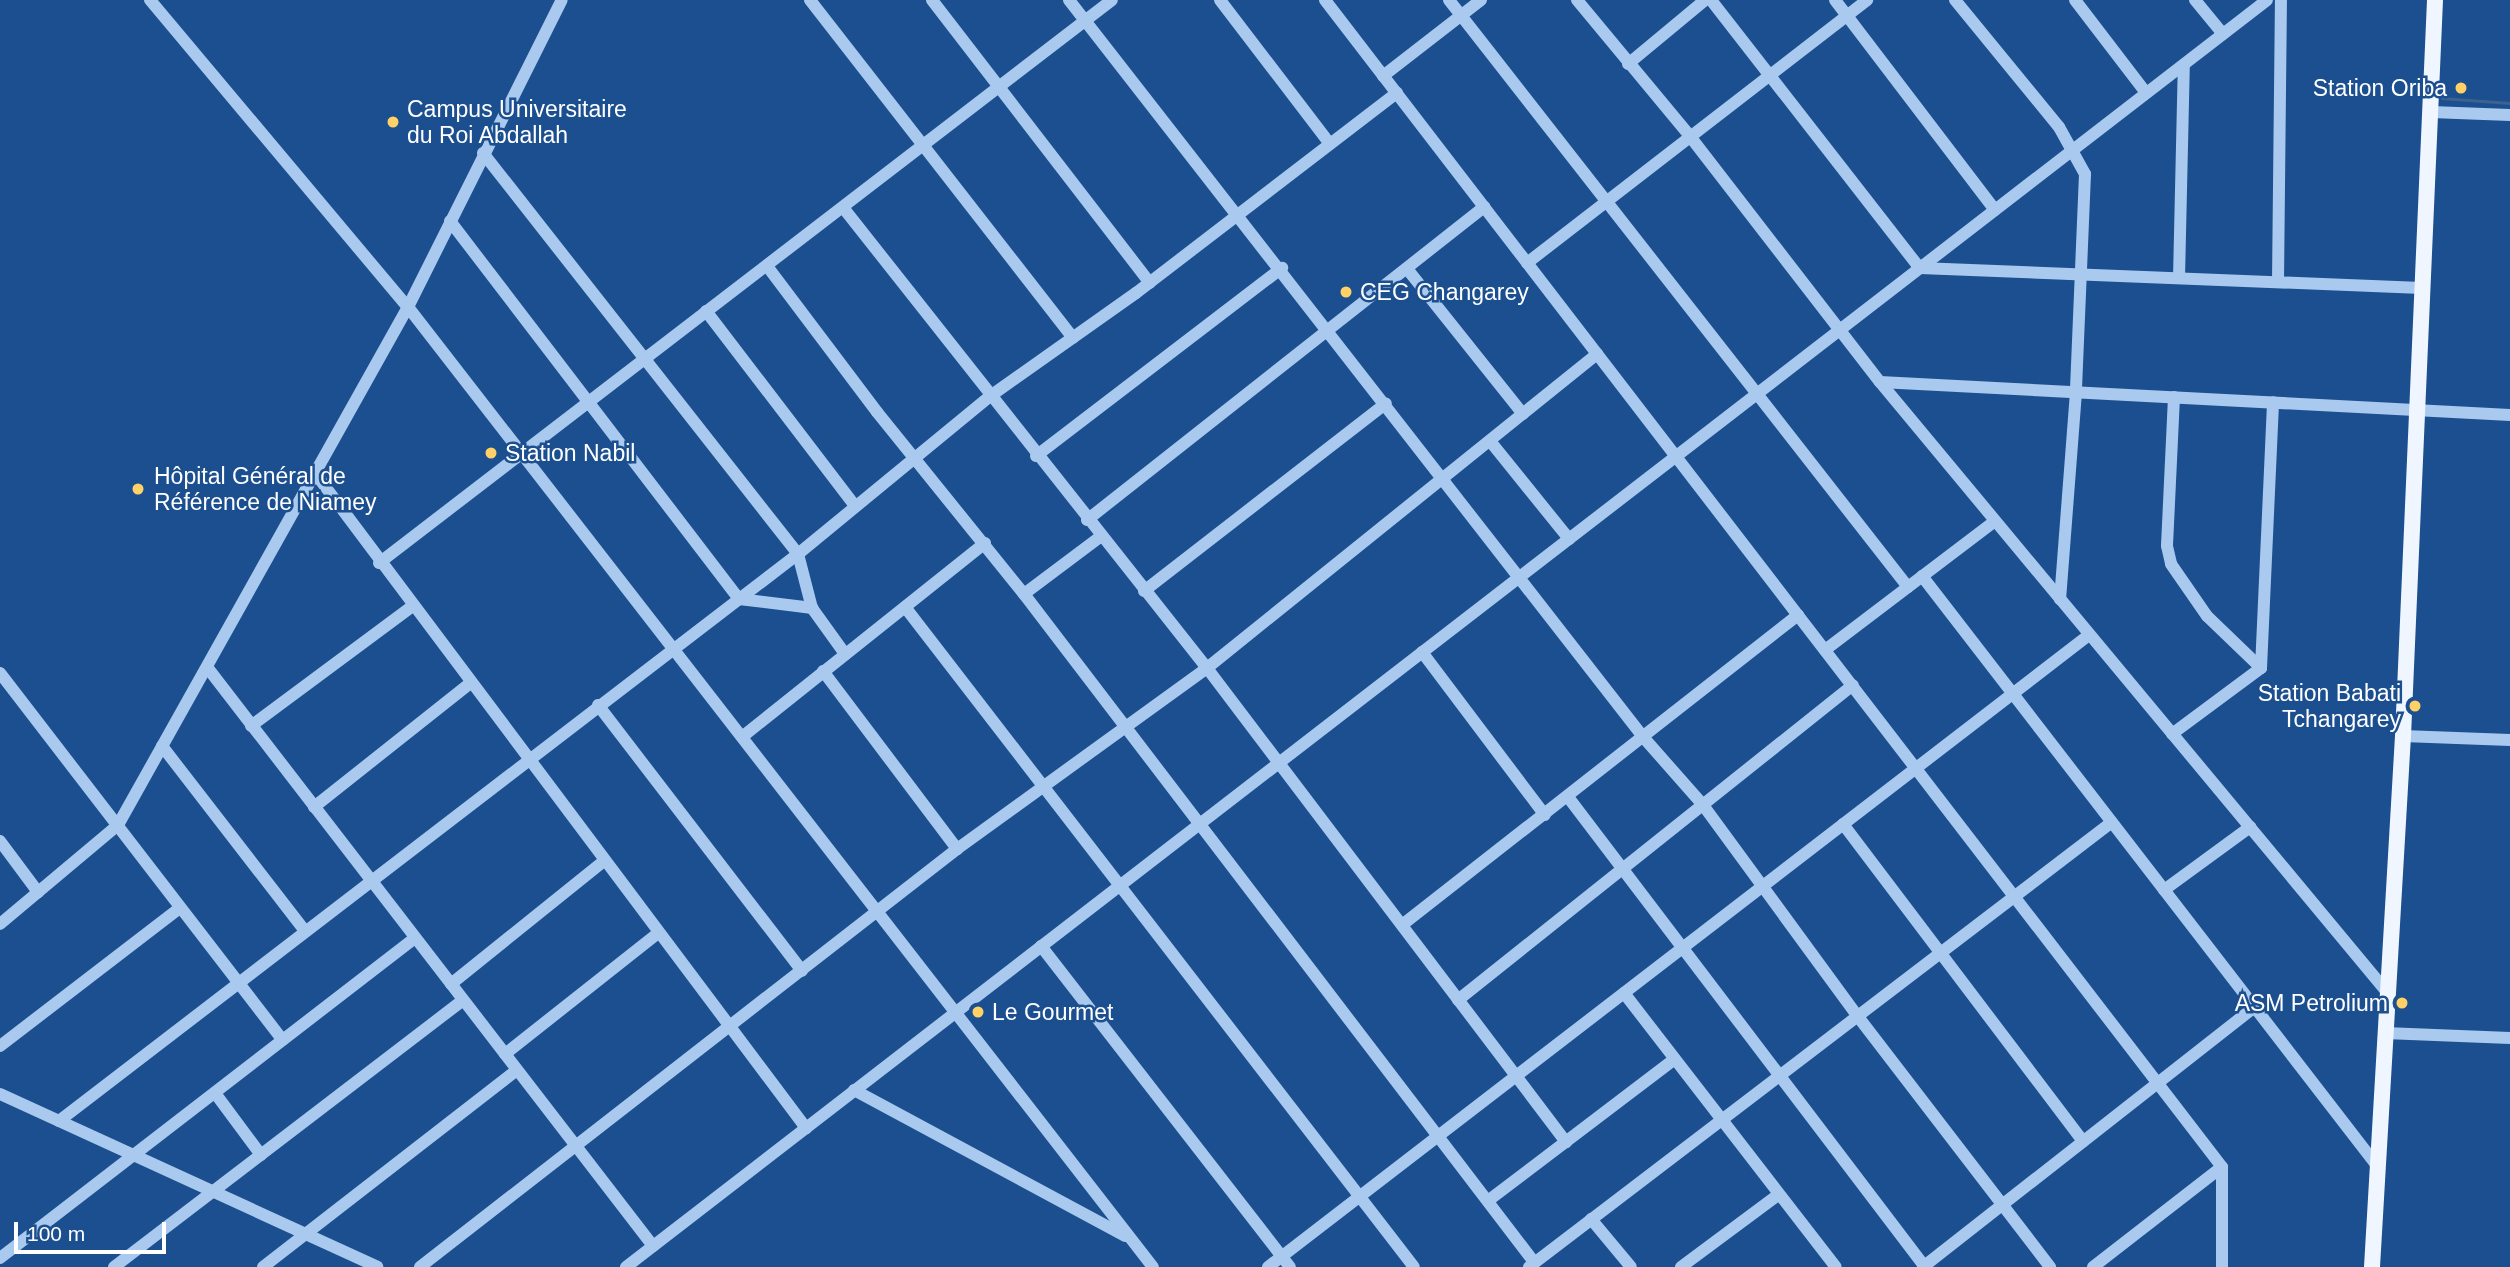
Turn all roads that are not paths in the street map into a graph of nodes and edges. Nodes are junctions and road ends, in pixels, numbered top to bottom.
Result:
1 (150, 0) edge
2 (562, 0) edge
3 (810, 0) edge
4 (932, 0) edge
5 (1069, 0) edge
6 (1112, 0) edge
7 (1220, 0) edge
8 (1325, 0) edge
9 (1450, 0) edge
10 (1481, 0) edge
11 (1577, 0) edge
12 (1705, 0) edge
13 (1711, 0) edge
14 (1835, 0) edge
15 (1867, 0) edge
16 (1955, 0) edge
17 (2075, 0) edge
18 (2195, 0) edge
19 (2267, 0) edge
20 (2281, 0) edge
21 (2435, 0) edge
22 (1461, 15) junction
23 (1847, 15) junction
24 (1086, 22) junction
25 (2223, 34) junction
26 (1629, 64) junction
27 (2184, 65) junction
28 (1768, 73) junction
29 (1383, 76) junction
30 (1000, 89) junction
31 (1397, 93) junction
32 (2146, 93) junction
33 (2431, 112) junction
34 (2510, 115) edge
35 (1689, 135) junction
36 (1331, 144) junction
37 (924, 148) junction
38 (2075, 149) junction
39 (484, 153) junction
40 (1606, 200) junction
41 (1484, 207) junction
42 (845, 210) junction
43 (1995, 210) junction
44 (1240, 214) junction
45 (450, 221) junction
46 (1527, 263) junction
47 (767, 267) junction
48 (1282, 268) junction
49 (1920, 268) junction
50 (1408, 270) junction
51 (2081, 275) junction
52 (2179, 278) junction
53 (2278, 282) junction
54 (1150, 283) junction
55 (2422, 288) junction
56 (408, 307) junction
57 (706, 311) junction
58 (1840, 330) junction
59 (1330, 331) junction
60 (1073, 338) junction
61 (1597, 354) junction
62 (647, 359) junction
63 (1880, 382) junction
64 (2076, 392) junction
65 (1757, 394) junction
66 (989, 397) junction
67 (2174, 397) junction
68 (2273, 402) junction
69 (1386, 403) junction
70 (590, 404) junction
71 (2415, 410) junction
72 (1523, 414) junction
73 (2510, 415) edge
74 (1490, 441) junction
75 (524, 456) junction
76 (916, 456) junction
77 (1036, 456) junction
78 (1676, 456) junction
79 (315, 473) junction
80 (1444, 479) junction
81 (855, 506) junction
82 (1087, 520) junction
83 (1995, 521) junction
84 (1100, 537) junction
85 (1569, 539) junction
86 (985, 543) junction
87 (798, 554) junction
88 (380, 564) junction
89 (1922, 576) junction
90 (1518, 578) junction
91 (1908, 587) junction
92 (1144, 591) junction
93 (1024, 594) junction
94 (2060, 598) junction
95 (739, 599) junction
96 (411, 607) junction
97 (905, 607) junction
98 (812, 608) junction
99 (1798, 615) junction
100 (2089, 635) junction
101 (673, 649) junction
102 (1825, 650) junction
103 (1422, 652) junction
104 (845, 654) junction
105 (207, 667) junction
106 (1207, 668) junction
107 (2261, 668) junction
108 (823, 671) junction
109 (0, 673) edge
110 (469, 684) junction
111 (1853, 685) junction
112 (2012, 693) junction
113 (598, 705) junction
114 (251, 726) junction
115 (1126, 726) junction
116 (2172, 734) junction
117 (2403, 736) junction
118 (742, 737) junction
119 (1644, 738) junction
120 (2510, 740) edge
121 (162, 746) junction
122 (527, 760) junction
123 (1279, 762) junction
124 (1916, 768) junction
125 (1044, 784) junction
126 (1568, 797) junction
127 (1703, 804) junction
128 (314, 807) junction
129 (1545, 815) junction
130 (2112, 822) junction
131 (1199, 824) junction
132 (1843, 824) junction
133 (118, 825) junction
134 (2250, 827) junction
135 (0, 841) edge
136 (957, 849) junction
137 (604, 862) junction
138 (1622, 869) junction
139 (370, 880) junction
140 (1119, 885) junction
141 (1761, 887) junction
142 (2164, 890) junction
143 (38, 892) junction
144 (2014, 895) junction
145 (180, 908) junction
146 (878, 912) junction
147 (0, 924) edge
148 (1402, 925) junction
149 (305, 931) junction
150 (658, 933) junction
151 (415, 938) junction
152 (1041, 946) junction
153 (1682, 948) junction
154 (1939, 951) junction
155 (802, 971) junction
156 (238, 983) junction
157 (450, 984) junction
158 (2387, 992) junction
159 (1624, 993) junction
160 (463, 1000) junction
161 (1458, 1000) junction
162 (2254, 1007) junction
163 (955, 1012) junction
164 (1856, 1014) junction
165 (730, 1027) junction
166 (2385, 1033) junction
167 (2510, 1038) edge
168 (283, 1040) junction
169 (0, 1046) edge
170 (505, 1054) junction
171 (1675, 1059) junction
172 (517, 1070) junction
173 (1778, 1075) junction
174 (1517, 1076) junction
175 (2158, 1083) junction
176 (854, 1090) junction
177 (215, 1093) junction
178 (0, 1094) edge
179 (1720, 1120) junction
180 (59, 1121) junction
181 (806, 1128) junction
182 (1440, 1135) junction
183 (2083, 1141) junction
184 (1566, 1142) junction
185 (576, 1146) junction
186 (261, 1155) junction
187 (134, 1156) junction
188 (2222, 1167) junction
189 (2378, 1167) junction
190 (213, 1192) junction
191 (1778, 1195) junction
192 (1360, 1196) junction
193 (1489, 1200) junction
194 (2002, 1205) junction
195 (1591, 1219) junction
196 (306, 1233) junction
197 (1131, 1239) junction
198 (653, 1246) junction
199 (0, 1258) edge
200 (1286, 1262) edge
201 (1531, 1265) edge
202 (114, 1267) edge
203 (263, 1267) edge
204 (377, 1267) edge
205 (420, 1267) edge
206 (626, 1267) edge
207 (1153, 1267) edge
208 (1268, 1267) edge
209 (1414, 1267) edge
210 (1631, 1267) edge
211 (1681, 1267) edge
212 (1836, 1267) edge
213 (1924, 1267) edge
214 (2050, 1267) edge
215 (2093, 1267) edge
216 (2222, 1267) edge
217 (2372, 1267) edge

1 - 56 street
2 - 39 street
3 - 37 street
4 - 30 street
5 - 24 street
6 - 24 street
7 - 36 street
8 - 29 street
9 - 22 street
10 - 22 street
11 - 26 street
12 - 26 street
13 - 28 street
14 - 23 street
15 - 23 street
16 - 38 street
17 - 32 street
18 - 25 street
19 - 25 street
20 - 53 street
21 - 33 main road
22 - 29 street
22 - 40 street
23 - 28 street
23 - 43 street
24 - 30 street
24 - 44 street
25 - 27 street
26 - 35 street
27 - 32 street
27 - 52 street
28 - 35 street
28 - 49 street
29 - 31 street
30 - 37 street
30 - 54 street
31 - 36 street
31 - 41 street
32 - 38 street
33 - 34 street
33 - 55 main road
35 - 40 street
35 - 58 street
36 - 44 street
37 - 42 street
37 - 60 street
38 - 43 street
38 - 51 street
39 - 45 street
39 - 62 street
40 - 46 street
40 - 65 street
41 - 46 street
41 - 50 street
42 - 47 street
42 - 66 street
43 - 49 street
44 - 48 street
44 - 54 street
45 - 56 street
45 - 70 street
46 - 61 street
47 - 57 street
47 - 76 street
48 - 59 street
48 - 77 street
49 - 51 street
49 - 58 street
50 - 59 street
50 - 72 street
51 - 52 street
51 - 64 street
52 - 53 street
53 - 55 street
54 - 60 street
55 - 71 main road
56 - 75 street
56 - 79 street
57 - 62 street
57 - 81 street
58 - 63 street
58 - 65 street
59 - 69 street
59 - 82 street
60 - 66 street
61 - 72 street
61 - 78 street
62 - 70 street
62 - 87 street
63 - 64 street
63 - 83 street
64 - 67 street
64 - 94 street
65 - 78 street
65 - 91 street
66 - 76 street
66 - 77 street
67 - 68 street
67 - 107 street
68 - 71 street
68 - 107 street
69 - 80 street
69 - 92 street
70 - 75 street
70 - 95 street
71 - 73 street
71 - 117 main road
72 - 74 street
74 - 80 street
74 - 85 street
75 - 88 street
75 - 101 street
76 - 81 street
76 - 86 street
77 - 82 street
78 - 85 street
78 - 99 street
79 - 88 street
79 - 105 street
80 - 90 street
80 - 106 street
81 - 87 street
82 - 84 street
83 - 89 street
83 - 94 street
84 - 92 street
84 - 93 street
85 - 90 street
86 - 93 street
86 - 97 street
87 - 95 street
87 - 98 street
88 - 96 street
89 - 91 street
89 - 112 street
90 - 103 street
90 - 119 street
91 - 102 street
92 - 106 street
93 - 115 street
94 - 100 street
95 - 98 street
95 - 101 street
96 - 110 street
96 - 114 street
97 - 104 street
97 - 125 street
98 - 104 street
99 - 102 street
99 - 119 street
100 - 112 street
100 - 116 street
101 - 113 street
101 - 118 street
102 - 111 street
103 - 123 street
103 - 129 street
104 - 108 street
105 - 114 street
105 - 121 street
106 - 115 street
106 - 123 street
107 - 116 street
108 - 118 street
108 - 136 street
109 - 133 street
110 - 122 street
110 - 128 street
111 - 124 street
111 - 127 street
112 - 124 street
112 - 130 street
113 - 122 street
113 - 155 street
114 - 128 street
115 - 125 street
115 - 131 street
116 - 134 street
117 - 120 street
117 - 158 main road
118 - 146 street
119 - 126 street
119 - 127 street
121 - 133 street
121 - 149 street
122 - 137 street
122 - 139 street
123 - 131 street
123 - 148 street
124 - 132 street
124 - 144 street
125 - 136 street
125 - 140 street
126 - 129 street
126 - 138 street
127 - 138 street
127 - 141 street
128 - 139 street
129 - 148 street
130 - 142 street
130 - 144 street
131 - 140 street
131 - 182 street
132 - 141 street
132 - 154 street
133 - 143 street
133 - 145 street
134 - 142 street
134 - 158 street
135 - 143 street
136 - 146 street
137 - 150 street
137 - 157 street
138 - 153 street
138 - 161 street
139 - 149 street
139 - 151 street
140 - 152 street
140 - 192 street
141 - 153 street
141 - 164 street
142 - 162 street
143 - 147 street
144 - 154 street
144 - 175 street
145 - 156 street
145 - 169 street
146 - 155 street
146 - 163 street
148 - 161 street
149 - 156 street
150 - 165 street
150 - 170 street
151 - 157 street
151 - 168 street
152 - 163 street
152 - 200 street
153 - 159 street
153 - 173 street
154 - 164 street
154 - 183 street
155 - 165 street
156 - 168 street
156 - 180 street
157 - 160 street
158 - 166 main road
159 - 171 street
159 - 174 street
160 - 170 street
160 - 186 street
161 - 174 street
162 - 175 street
162 - 189 street
163 - 176 street
163 - 197 street
164 - 173 street
164 - 194 street
165 - 181 street
165 - 185 street
166 - 167 street
166 - 189 main road
168 - 177 street
170 - 172 street
171 - 179 street
171 - 184 street
172 - 185 street
172 - 196 street
173 - 179 street
173 - 213 street
174 - 182 street
174 - 184 street
175 - 183 street
175 - 188 street
176 - 181 street
176 - 197 street
177 - 186 street
177 - 187 street
178 - 180 street
179 - 191 street
179 - 195 street
180 - 187 street
181 - 198 street
182 - 192 street
182 - 193 street
183 - 194 street
184 - 193 street
185 - 198 street
185 - 205 street
186 - 190 street
187 - 190 street
187 - 199 street
188 - 215 street
188 - 216 street
189 - 217 main road
190 - 196 street
190 - 202 street
191 - 211 street
191 - 212 street
192 - 200 street
192 - 209 street
193 - 201 street
194 - 213 street
194 - 214 street
195 - 201 street
195 - 210 street
196 - 203 street
196 - 204 street
197 - 207 street
198 - 206 street
200 - 208 street

